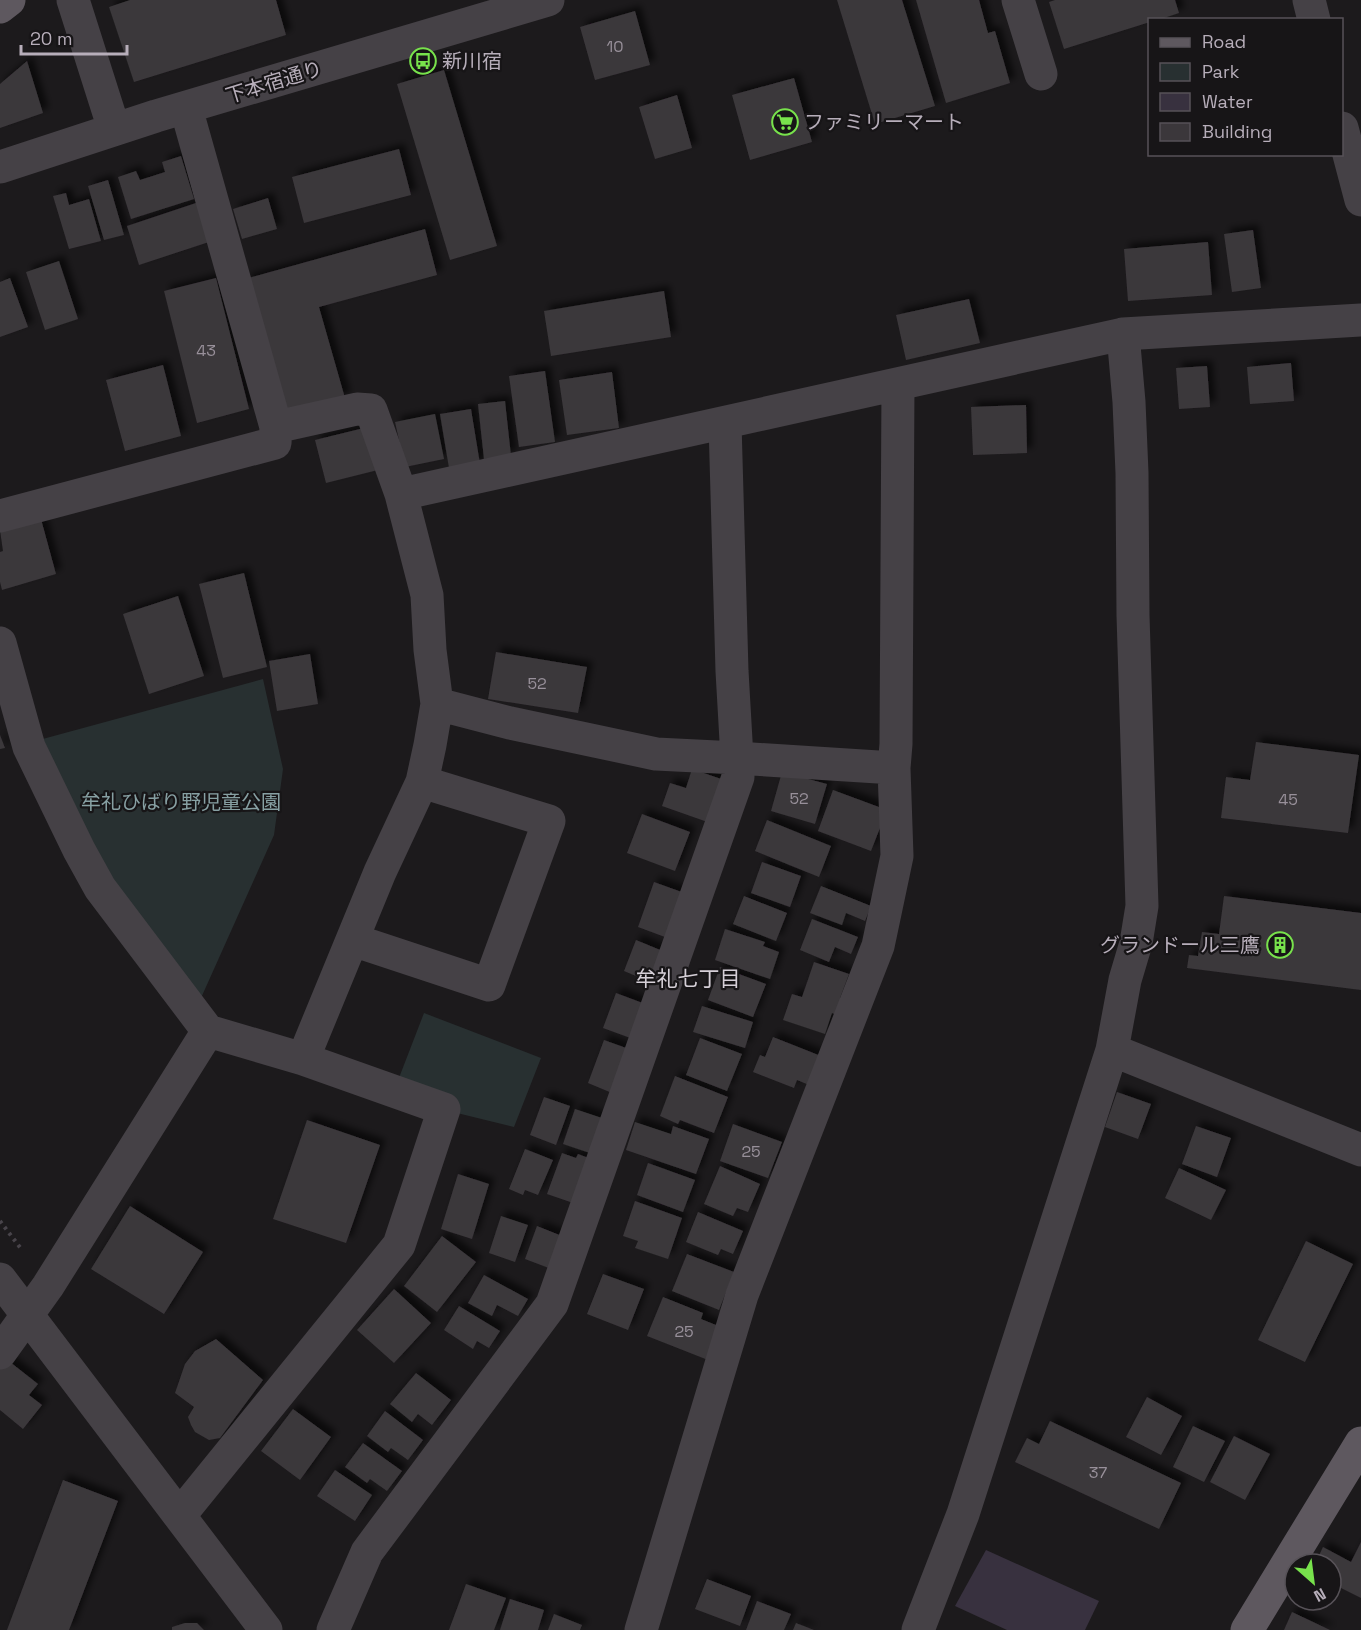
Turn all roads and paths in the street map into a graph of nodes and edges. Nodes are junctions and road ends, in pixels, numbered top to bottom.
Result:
1 (9, 0) edge
2 (73, 0) edge
3 (548, 0) edge
4 (1018, 0) edge
5 (1309, 0) edge
6 (0, 7) edge
7 (1314, 18) edge
8 (1041, 74) dead end
9 (186, 108) junction
10 (114, 129) junction
11 (1343, 135) edge
12 (0, 167) edge
13 (1361, 200) edge
14 (1361, 320) edge
15 (1123, 334) junction
16 (898, 384) junction
17 (724, 423) junction
18 (276, 427) junction
19 (401, 494) junction
20 (0, 516) edge
21 (0, 643) edge
22 (436, 704) junction
23 (737, 759) junction
24 (894, 768) junction
25 (422, 782) junction
26 (353, 940) junction
27 (208, 1031) junction
28 (1112, 1050) junction
29 (303, 1059) junction
30 (1361, 1150) edge
31 (0, 1279) edge
32 (27, 1316) junction
33 (0, 1353) edge
34 (1358, 1454) edge
35 (180, 1515) junction
36 (266, 1630) edge
37 (333, 1630) edge
38 (641, 1630) edge
39 (918, 1630) edge
40 (1247, 1630) edge

1 - 6 main road
2 - 10 street
3 - 9 street, 下本宿通り
4 - 8 street
5 - 7 street
9 - 10 street, 下本宿通り
9 - 18 street
10 - 12 street, 下本宿通り
11 - 13 street
14 - 15 street
15 - 16 street
15 - 28 street
16 - 17 street
16 - 24 street
17 - 19 street
17 - 23 street
18 - 19 street
18 - 20 street
19 - 22 street
21 - 27 street
22 - 23 street
22 - 25 street
23 - 24 street
23 - 37 street
24 - 38 street
25 - 26 street
25 - 26 street
26 - 29 street
27 - 29 street
27 - 32 street
28 - 30 street
28 - 39 street
29 - 35 street
31 - 32 street
32 - 33 street
32 - 35 street
34 - 40 main road
35 - 36 street

